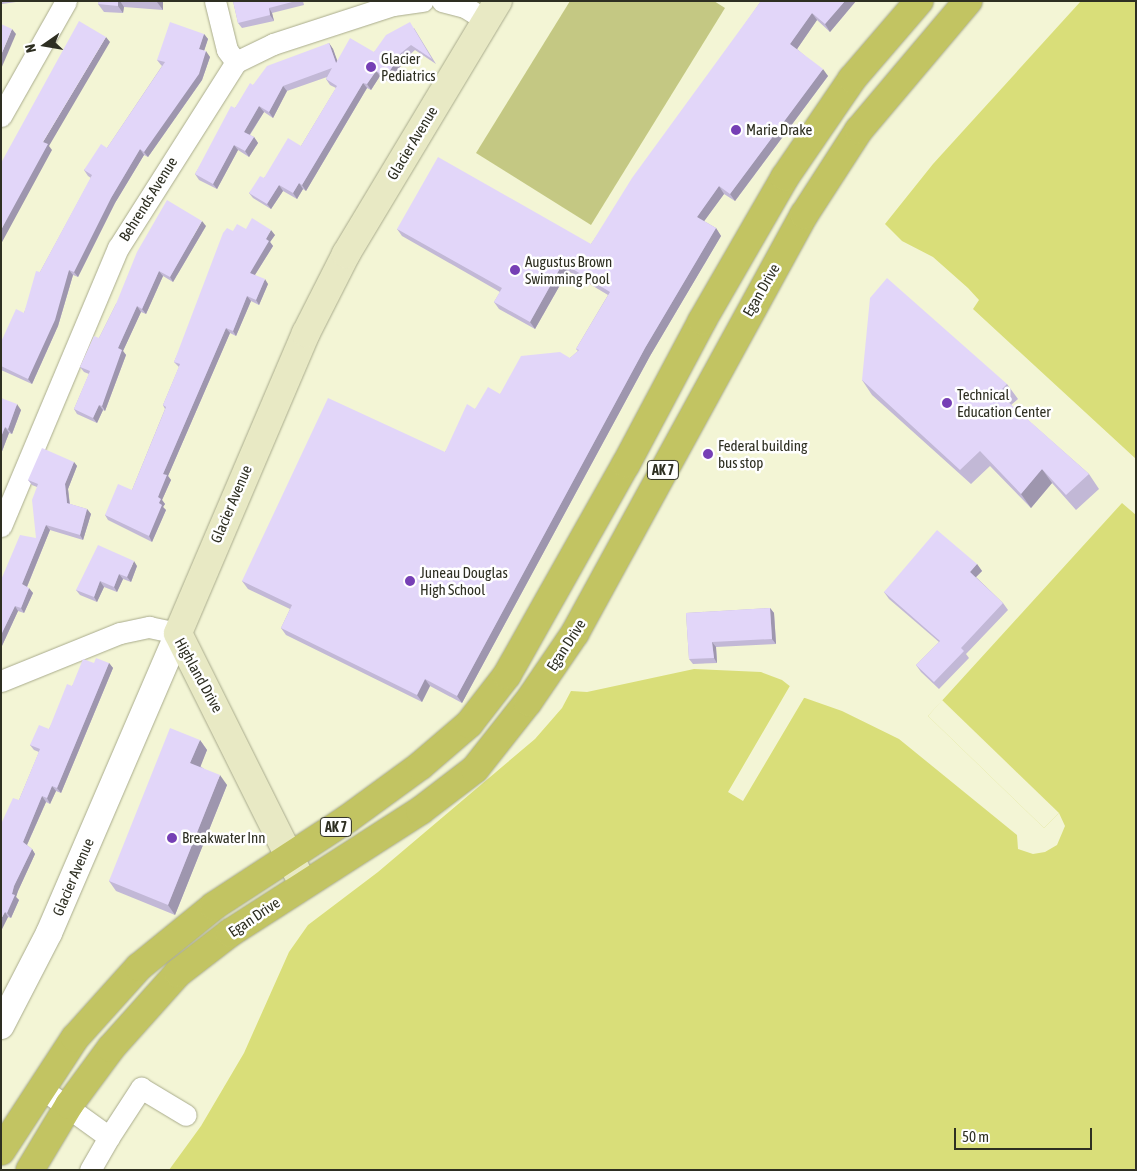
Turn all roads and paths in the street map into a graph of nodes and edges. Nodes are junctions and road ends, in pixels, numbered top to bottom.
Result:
1 (66, 1) edge
2 (215, 1) edge
3 (423, 1) edge
4 (442, 1) edge
5 (919, 1) edge
6 (968, 1) edge
7 (492, 11) edge
8 (236, 62) junction
9 (1, 116) edge
10 (1, 526) edge
11 (178, 633) junction
12 (1, 681) edge
13 (292, 857) junction
14 (303, 884) junction
15 (1, 1026) edge
16 (40, 1088) junction
17 (69, 1105) junction
18 (186, 1115) dead end
19 (109, 1137) junction
20 (1, 1150) edge
21 (30, 1170) edge
22 (90, 1170) edge

1 - 9 street
2 - 8 street
3 - 8 street
4 - 7 street
5 - 13 highway, Egan Drive / AK 7
6 - 14 highway, Egan Drive / AK 7
7 - 11 main road, Glacier Avenue
8 - 10 street, Behrends Avenue
11 - 12 street, Highland Drive
11 - 13 main road, Highland Drive
11 - 15 street, Glacier Avenue
13 - 14 main road, Highland Drive
13 - 16 highway, Egan Drive / AK 7
14 - 17 highway, Egan Drive / AK 7
16 - 17 street
16 - 20 highway, Egan Drive / AK 7
17 - 19 street
17 - 21 highway, Egan Drive / AK 7
18 - 19 street
19 - 22 street

